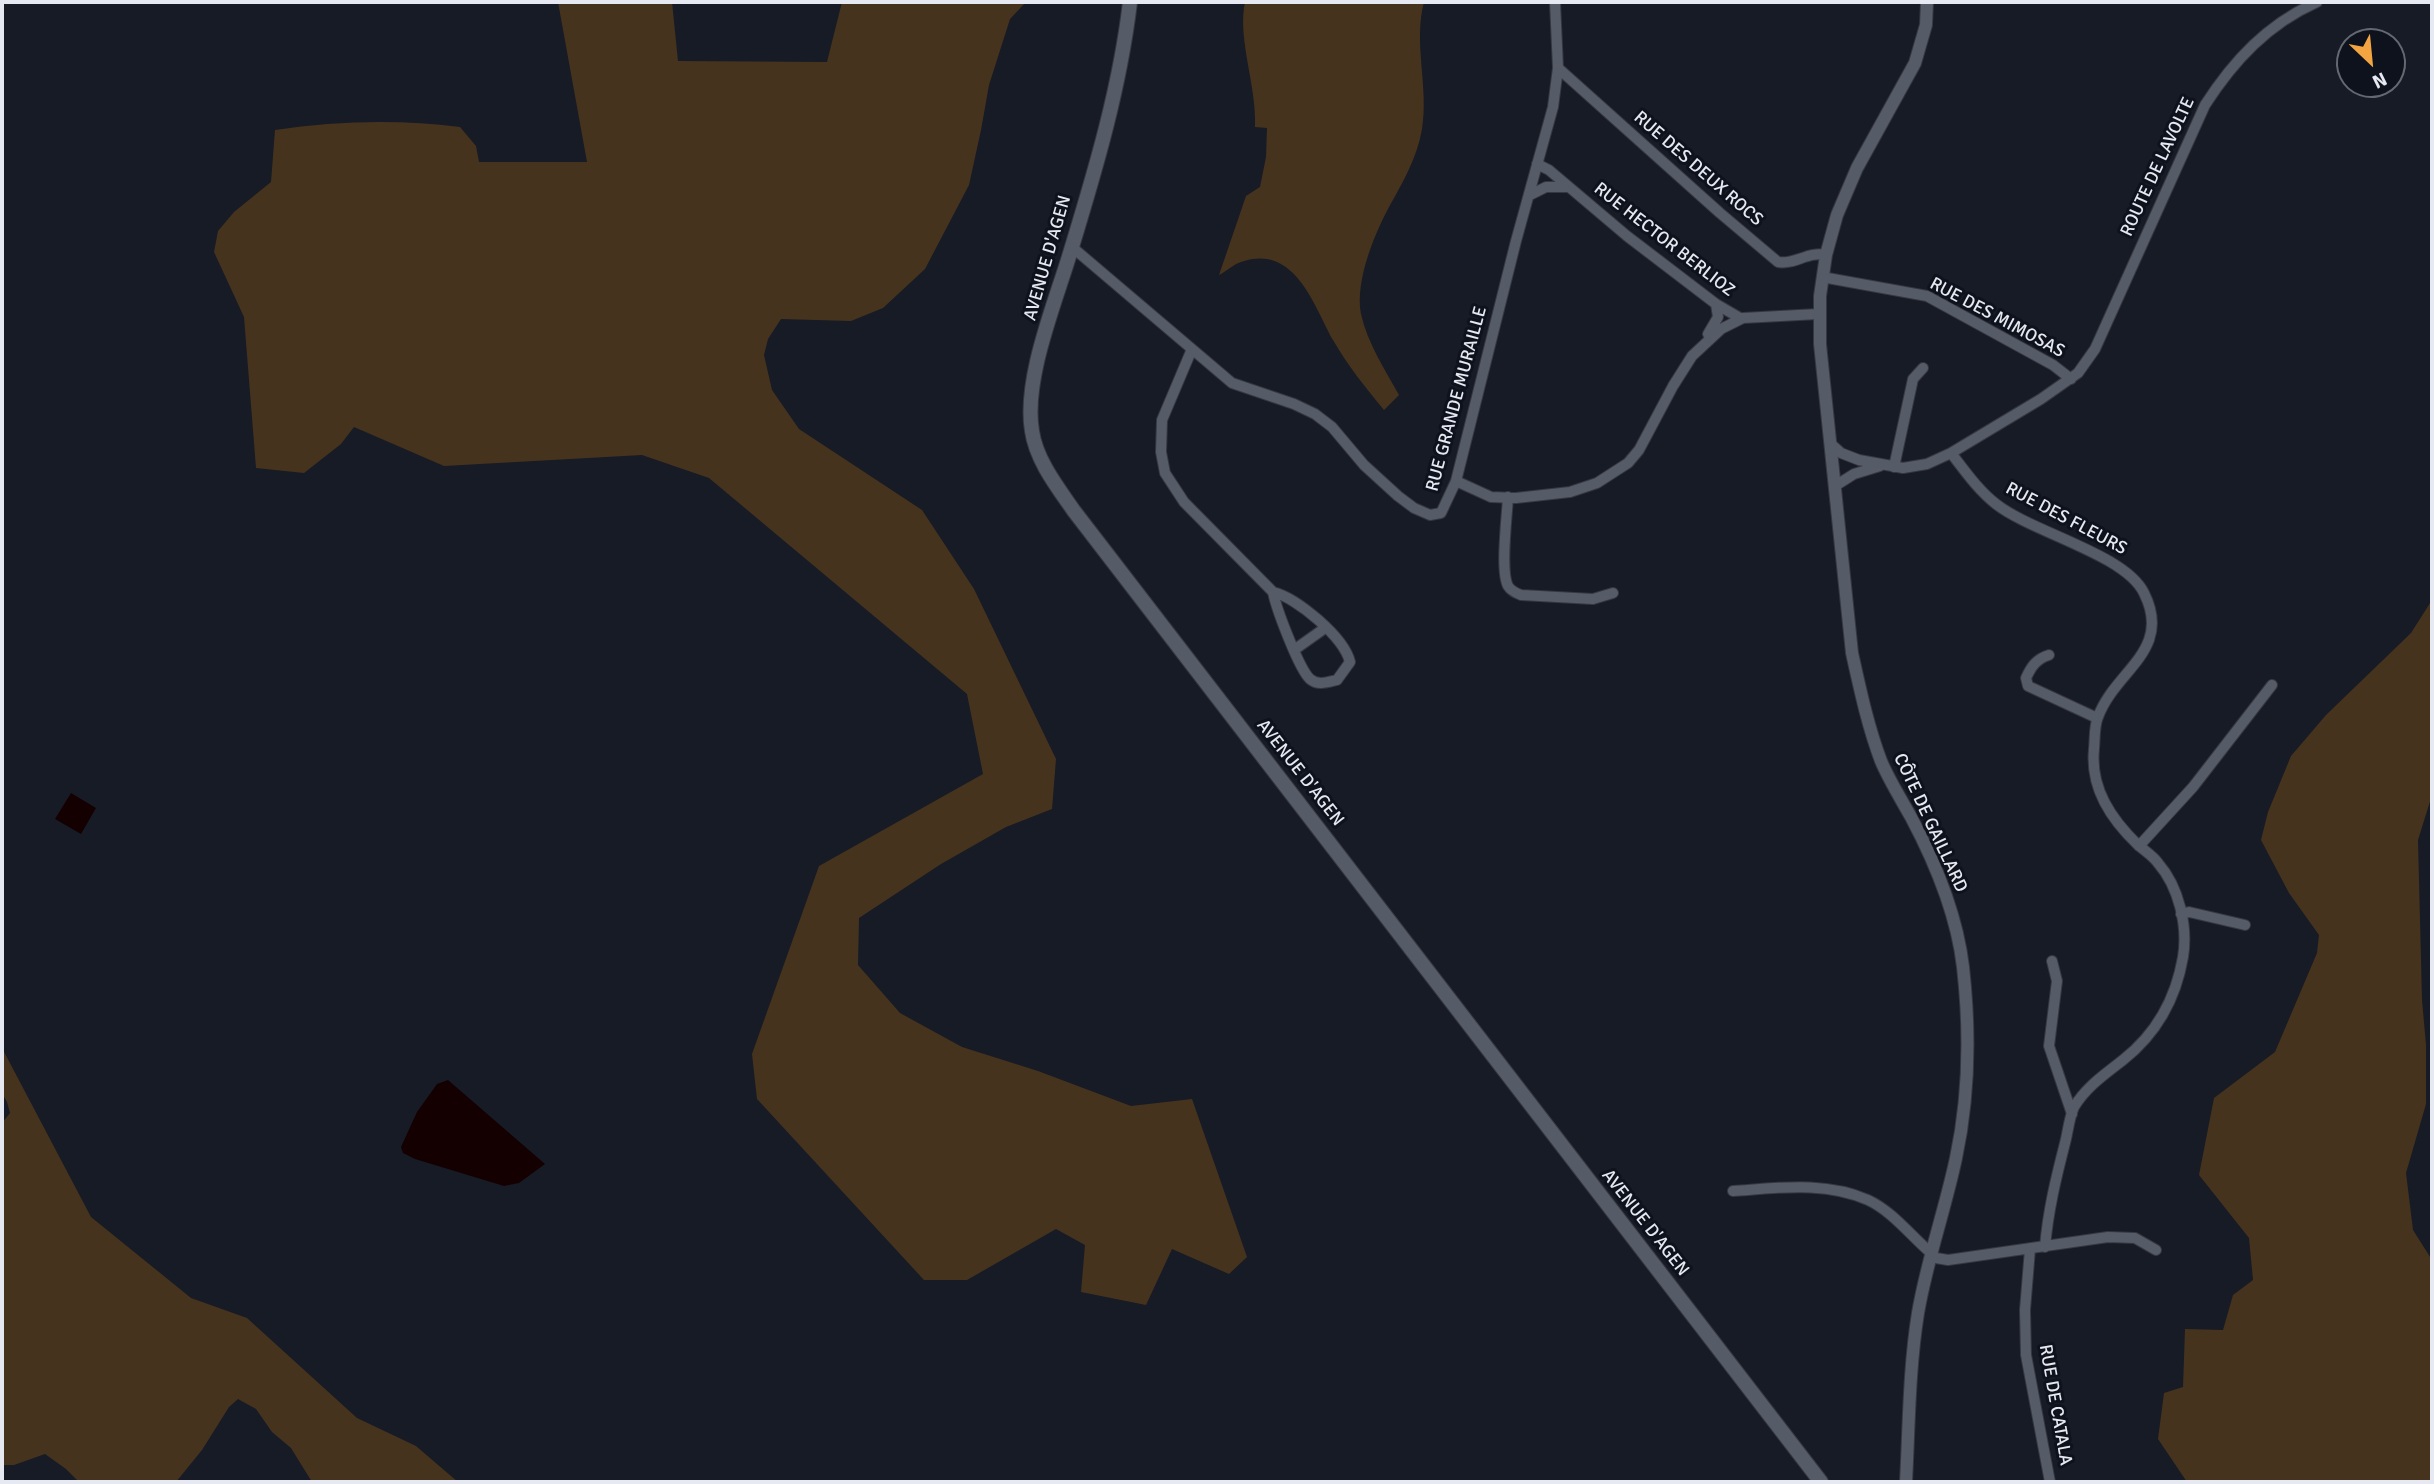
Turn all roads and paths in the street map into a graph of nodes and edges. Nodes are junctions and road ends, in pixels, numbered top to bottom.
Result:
1 (1130, 2) edge
2 (1555, 2) edge
3 (1927, 2) edge
4 (2316, 2) edge
5 (1558, 68) junction
6 (1537, 164) junction
7 (1568, 187) junction
8 (1530, 195) junction
9 (1072, 247) junction
10 (1826, 255) junction
11 (1822, 277) junction
12 (1716, 304) junction
13 (1818, 314) junction
14 (1740, 318) junction
15 (1192, 349) junction
16 (1692, 356) junction
17 (1923, 368) dead end
18 (2071, 379) junction
19 (1831, 444) junction
20 (1951, 453) junction
21 (1888, 466) junction
22 (1457, 481) junction
23 (1835, 486) junction
24 (1508, 498) junction
25 (1273, 592) junction
26 (1613, 593) dead end
27 (1325, 628) junction
28 (1294, 650) junction
29 (2049, 655) dead end
30 (2272, 685) dead end
31 (2097, 718) junction
32 (2139, 846) junction
33 (2181, 914) junction
34 (2245, 925) dead end
35 (2052, 961) dead end
36 (2072, 1114) junction
37 (1733, 1191) dead end
38 (2045, 1247) junction
39 (2030, 1249) junction
40 (2156, 1250) dead end
41 (1931, 1255) junction
42 (1821, 1482) edge
43 (1906, 1482) edge
44 (2050, 1482) edge

1 - 9 main road, AVENUE D'AGEN
2 - 5 street, RUE GRANDE MURAILLE
3 - 10 street, CÔTE DE GAILLARD
4 - 18 street, ROUTE DE LAVOLTE
5 - 6 street, RUE GRANDE MURAILLE
5 - 10 street, RUE DES DEUX ROCS
6 - 7 street, RUE HECTOR BERLIOZ
6 - 8 street, RUE GRANDE MURAILLE
7 - 8 street, RUE HECTOR BERLIOZ
7 - 12 street, RUE HECTOR BERLIOZ
8 - 22 street, RUE GRANDE MURAILLE
9 - 15 street, RUE GRANDE MURAILLE
9 - 42 main road, AVENUE D'AGEN
10 - 11 street, CÔTE DE GAILLARD
11 - 13 street, CÔTE DE GAILLARD
11 - 18 street, RUE DES MIMOSAS
12 - 14 street, RUE HECTOR BERLIOZ
12 - 16 street
13 - 14 street
13 - 19 street, CÔTE DE GAILLARD
14 - 16 street
15 - 22 street, RUE GRANDE MURAILLE
15 - 25 street
16 - 24 street
17 - 21 street
18 - 20 street, ROUTE DE LAVOLTE
19 - 21 street
19 - 23 street, CÔTE DE GAILLARD
20 - 21 street, ROUTE DE LAVOLTE
20 - 31 street, RUE DES FLEURS
21 - 23 street
22 - 24 street
23 - 41 street, CÔTE DE GAILLARD
24 - 26 street
25 - 27 street
25 - 28 street
27 - 28 street
27 - 28 street
29 - 31 street
30 - 32 street
31 - 32 street, RUE DES FLEURS
32 - 33 street, RUE DES FLEURS
33 - 34 street
33 - 36 street, RUE DES FLEURS
35 - 36 street
36 - 38 street, RUE DES FLEURS
37 - 41 street
38 - 39 street
38 - 40 street
39 - 41 street
39 - 44 street, RUE DE CATALA
41 - 43 street, CÔTE DE GAILLARD

